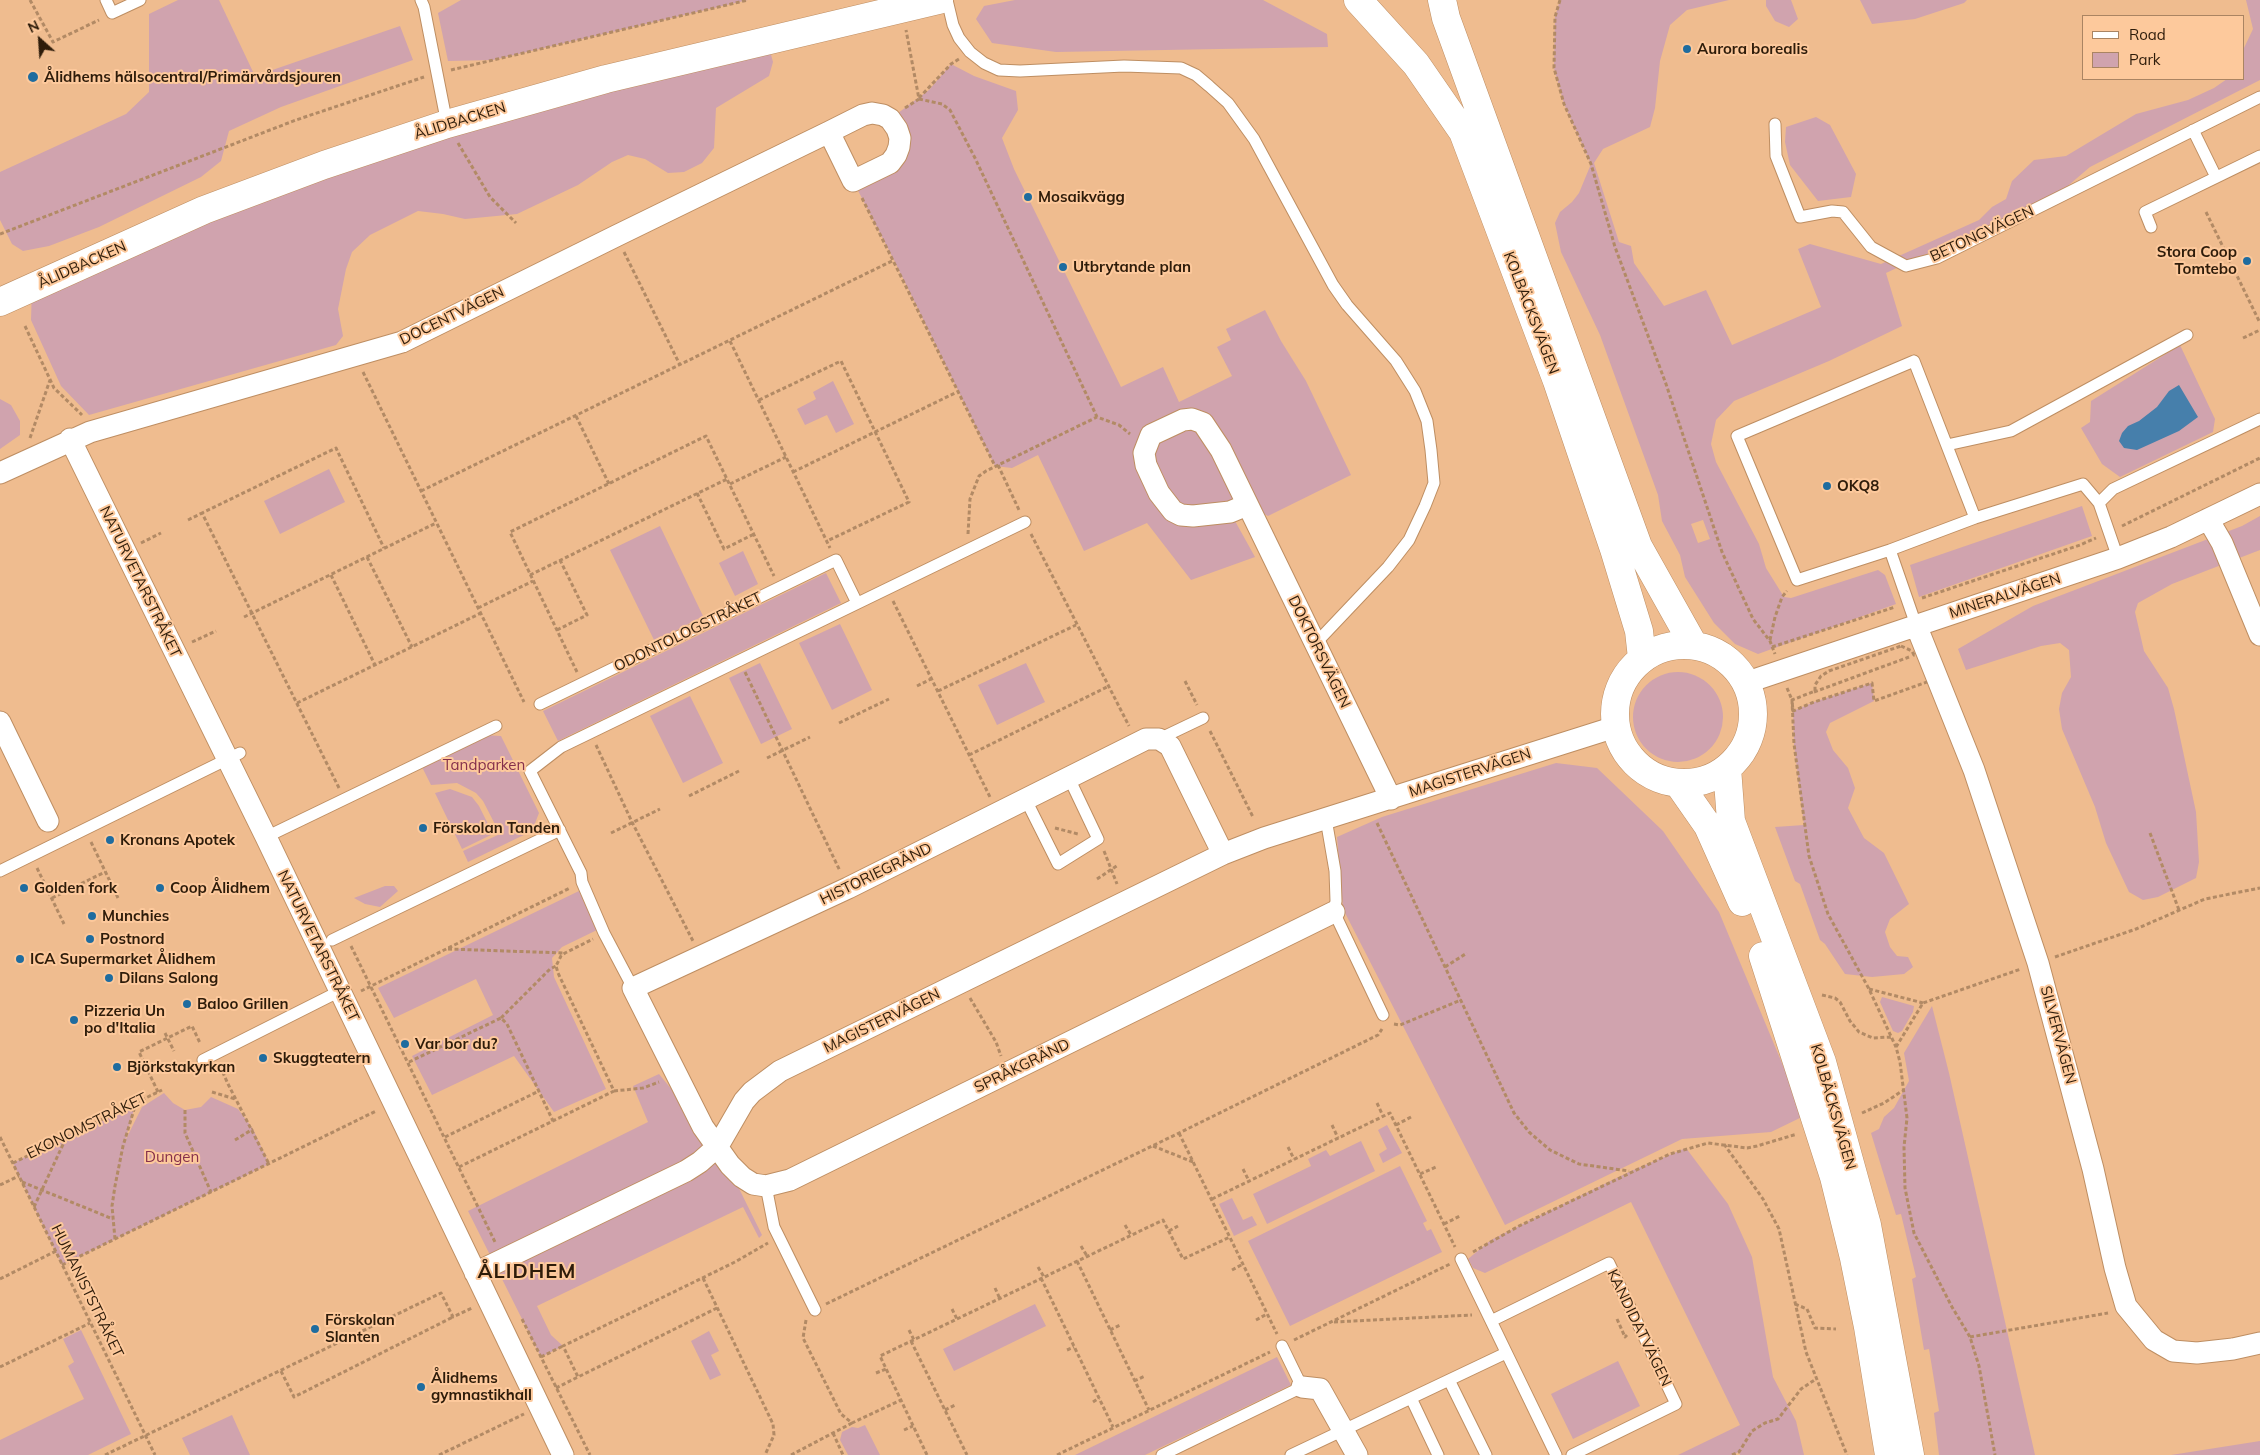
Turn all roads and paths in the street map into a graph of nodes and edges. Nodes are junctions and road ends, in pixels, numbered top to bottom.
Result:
1 (30, 0) edge
2 (106, 0) edge
3 (140, 0) edge
4 (421, 0) edge
5 (747, 0) edge
6 (939, 0) edge
7 (947, 0) edge
8 (1358, 0) edge
9 (1442, 0) edge
10 (1560, 0) edge
11 (906, 7) junction
12 (112, 13) junction
13 (970, 52) junction
14 (438, 73) junction
15 (2260, 97) edge
16 (919, 99) junction
17 (890, 119) junction
18 (447, 124) junction
19 (1775, 124) dead end
20 (2192, 130) junction
21 (829, 132) junction
22 (2260, 156) edge
23 (2216, 177) junction
24 (853, 181) junction
25 (2206, 212) dead end
26 (516, 223) dead end
27 (2151, 228) dead end
28 (0, 234) edge
29 (616, 236) junction
30 (894, 260) junction
31 (0, 302) edge
32 (2260, 323) edge
33 (25, 326) dead end
34 (2260, 330) edge
35 (2187, 335) dead end
36 (2243, 338) dead end
37 (730, 341) junction
38 (355, 355) junction
39 (680, 365) junction
40 (50, 380) junction
41 (958, 391) junction
42 (759, 400) junction
43 (576, 416) junction
44 (1097, 417) junction
45 (2260, 419) edge
46 (87, 420) dead end
47 (875, 432) junction
48 (70, 440) junction
49 (1146, 443) junction
50 (1947, 445) junction
51 (786, 457) junction
52 (2260, 458) edge
53 (22, 463) junction
54 (997, 466) junction
55 (793, 472) junction
56 (0, 473) edge
57 (727, 479) junction
58 (609, 484) junction
59 (730, 484) junction
60 (421, 491) junction
61 (697, 493) junction
62 (2260, 494) edge
63 (2099, 503) junction
64 (1247, 505) junction
65 (202, 513) junction
66 (1974, 518) junction
67 (2208, 519) junction
68 (188, 520) dead end
69 (1025, 522) junction
70 (436, 523) junction
71 (2109, 532) junction
72 (161, 533) dead end
73 (754, 534) junction
74 (827, 541) junction
75 (138, 545) dead end
76 (384, 548) junction
77 (968, 549) junction
78 (1890, 550) junction
79 (367, 557) junction
80 (2118, 558) junction
81 (560, 560) junction
82 (836, 560) junction
83 (331, 574) junction
84 (530, 575) junction
85 (533, 580) junction
86 (1797, 580) junction
87 (780, 587) junction
88 (887, 589) junction
89 (1908, 602) junction
90 (857, 603) junction
91 (478, 608) junction
92 (252, 613) junction
93 (480, 613) junction
94 (244, 617) dead end
95 (1076, 625) junction
96 (1916, 625) junction
97 (557, 630) junction
98 (216, 631) dead end
99 (2260, 634) edge
100 (1770, 641) junction
101 (187, 644) dead end
102 (1315, 644) junction
103 (1692, 644) junction
104 (412, 647) junction
105 (1772, 647) junction
106 (1921, 653) junction
107 (1642, 658) junction
108 (740, 661) junction
109 (375, 665) junction
110 (1780, 671) junction
111 (1938, 678) junction
112 (932, 679) junction
113 (1185, 681) dead end
114 (583, 683) junction
115 (1745, 683) junction
116 (917, 686) dead end
117 (1109, 686) junction
118 (938, 691) junction
119 (1815, 691) junction
120 (889, 699) dead end
121 (1792, 700) junction
122 (524, 702) dead end
123 (297, 703) junction
124 (540, 704) dead end
125 (1793, 712) junction
126 (1203, 718) junction
127 (0, 722) edge
128 (839, 724) dead end
129 (496, 726) dead end
130 (1615, 727) junction
131 (590, 733) junction
132 (810, 737) dead end
133 (1159, 739) junction
134 (1137, 743) junction
135 (782, 751) junction
136 (969, 755) junction
137 (234, 756) junction
138 (768, 758) dead end
139 (1727, 768) junction
140 (739, 771) dead end
141 (1069, 778) junction
142 (1678, 783) junction
143 (689, 796) dead end
144 (345, 799) junction
145 (1026, 800) junction
146 (1381, 802) junction
147 (660, 809) dead end
148 (998, 814) junction
149 (1253, 817) dead end
150 (1326, 819) junction
151 (48, 821) dead end
152 (632, 822) junction
153 (85, 830) junction
154 (560, 830) junction
155 (611, 833) dead end
156 (2150, 833) dead end
157 (266, 838) junction
158 (1223, 854) junction
159 (31, 856) junction
160 (1118, 866) dead end
161 (0, 871) edge
162 (106, 872) junction
163 (1097, 879) dead end
164 (582, 882) junction
165 (848, 888) junction
166 (2260, 888) edge
167 (52, 898) junction
168 (118, 898) dead end
169 (2179, 910) junction
170 (1334, 912) junction
171 (64, 924) dead end
172 (604, 933) junction
173 (346, 934) junction
174 (332, 940) dead end
175 (446, 949) junction
176 (565, 953) junction
177 (1467, 953) dead end
178 (701, 956) junction
179 (2038, 963) junction
180 (556, 966) junction
181 (1445, 967) junction
182 (961, 982) junction
183 (371, 986) junction
184 (633, 988) junction
185 (1869, 989) junction
186 (349, 992) junction
187 (1817, 995) dead end
188 (1461, 1000) junction
189 (1923, 1003) junction
190 (501, 1018) junction
191 (1384, 1019) junction
192 (166, 1033) dead end
193 (1891, 1037) junction
194 (168, 1038) junction
195 (200, 1043) dead end
196 (1896, 1047) junction
197 (174, 1051) dead end
198 (203, 1060) dead end
199 (409, 1062) junction
200 (1006, 1073) junction
201 (676, 1074) junction
202 (225, 1078) dead end
203 (538, 1091) junction
204 (1902, 1091) junction
205 (212, 1092) dead end
206 (614, 1092) junction
207 (236, 1099) junction
208 (136, 1102) junction
209 (393, 1103) junction
210 (1377, 1103) dead end
211 (185, 1110) dead end
212 (1862, 1113) dead end
213 (1383, 1116) junction
214 (1411, 1117) dead end
215 (553, 1121) junction
216 (1332, 1125) dead end
217 (1396, 1125) junction
218 (253, 1130) junction
219 (1179, 1133) junction
220 (1797, 1134) dead end
221 (67, 1136) junction
222 (0, 1137) edge
223 (445, 1137) junction
224 (1338, 1138) junction
225 (235, 1140) dead end
226 (1724, 1143) junction
227 (718, 1146) junction
228 (1154, 1146) junction
229 (1288, 1146) dead end
230 (1294, 1159) junction
231 (1194, 1162) junction
232 (13, 1163) junction
233 (269, 1164) junction
234 (1436, 1167) dead end
235 (459, 1168) junction
236 (1243, 1169) dead end
237 (1630, 1171) junction
238 (1420, 1174) junction
239 (19, 1176) junction
240 (1249, 1181) junction
241 (22, 1182) junction
242 (0, 1185) edge
243 (766, 1186) junction
244 (42, 1189) junction
245 (211, 1192) junction
246 (1212, 1199) junction
247 (34, 1208) junction
248 (1460, 1216) dead end
249 (113, 1219) junction
250 (1444, 1224) junction
251 (1124, 1225) dead end
252 (1178, 1226) dead end
253 (1169, 1231) junction
254 (1131, 1235) junction
255 (779, 1237) junction
256 (1230, 1237) junction
257 (114, 1239) junction
258 (1081, 1246) dead end
259 (56, 1251) junction
260 (1087, 1256) junction
261 (1461, 1259) junction
262 (503, 1260) junction
263 (1077, 1262) junction
264 (62, 1264) junction
265 (1243, 1264) junction
266 (1038, 1267) dead end
267 (1232, 1270) dead end
268 (475, 1273) junction
269 (0, 1278) edge
270 (703, 1278) junction
271 (1043, 1278) junction
272 (995, 1288) dead end
273 (1000, 1299) junction
274 (488, 1300) junction
275 (1794, 1304) junction
276 (2126, 1306) junction
277 (717, 1308) junction
278 (952, 1309) dead end
279 (815, 1310) junction
280 (1267, 1314) junction
281 (452, 1317) junction
282 (1489, 1318) junction
283 (957, 1319) junction
284 (1256, 1320) dead end
285 (90, 1323) junction
286 (1330, 1323) junction
287 (1120, 1325) dead end
288 (1836, 1329) dead end
289 (909, 1330) dead end
290 (1110, 1330) junction
291 (1970, 1337) junction
292 (913, 1341) junction
293 (2260, 1343) edge
294 (563, 1346) junction
295 (1282, 1346) junction
296 (1074, 1347) junction
297 (1067, 1350) dead end
298 (1506, 1353) junction
299 (541, 1357) dead end
300 (0, 1367) edge
301 (886, 1369) junction
302 (281, 1371) junction
303 (876, 1373) dead end
304 (1145, 1376) dead end
305 (578, 1377) junction
306 (1816, 1379) junction
307 (1449, 1380) junction
308 (1134, 1381) junction
309 (1302, 1387) junction
310 (556, 1388) dead end
311 (1099, 1398) junction
312 (1411, 1398) junction
313 (901, 1400) junction
314 (1093, 1402) dead end
315 (955, 1405) dead end
316 (945, 1410) junction
317 (1148, 1410) junction
318 (526, 1412) dead end
319 (852, 1423) junction
320 (913, 1426) junction
321 (1113, 1428) junction
322 (904, 1430) dead end
323 (1344, 1430) junction
324 (833, 1433) junction
325 (145, 1436) junction
326 (105, 1455) edge
327 (154, 1455) edge
328 (439, 1455) edge
329 (563, 1455) edge
330 (765, 1455) edge
331 (791, 1455) edge
332 (843, 1455) edge
333 (927, 1455) edge
334 (967, 1455) edge
335 (1057, 1455) edge
336 (1162, 1455) edge
337 (1291, 1455) edge
338 (1357, 1455) edge
339 (1438, 1455) edge
340 (1486, 1455) edge
341 (1556, 1455) edge
342 (1572, 1455) edge
343 (1732, 1455) edge
344 (1847, 1455) edge
345 (1889, 1455) edge
346 (1910, 1455) edge
347 (1995, 1455) edge

1 - 12 path
2 - 12 lane
3 - 12 lane
4 - 14 lane
5 - 14 path
6 - 11 main road, ÅLIDBACKEN
7 - 13 lane
8 - 107 main road, KOLBÄCKSVÄGEN
9 - 103 main road, KOLBÄCKSVÄGEN
10 - 100 path
11 - 16 path
11 - 18 main road, ÅLIDBACKEN
13 - 16 path
13 - 102 lane
14 - 18 lane
14 - 28 path
15 - 20 lane, BETONGVÄGEN
16 - 17 path
16 - 44 path
17 - 21 street, DOCENTVÄGEN
17 - 24 street
18 - 26 path
18 - 31 main road, ÅLIDBACKEN
19 - 20 lane, BETONGVÄGEN
20 - 23 lane
21 - 24 street
21 - 29 street, DOCENTVÄGEN
22 - 23 lane
23 - 27 lane
24 - 30 path
25 - 32 path
29 - 38 street, DOCENTVÄGEN
29 - 39 path
30 - 37 path
30 - 41 path
33 - 40 path
34 - 36 path
35 - 50 lane
37 - 39 path
37 - 42 path
38 - 48 street, DOCENTVÄGEN
38 - 60 path
39 - 43 path
40 - 46 path
40 - 53 path
41 - 47 path
41 - 54 path
42 - 47 path
42 - 51 path
43 - 58 path
43 - 60 path
44 - 49 path
44 - 54 path
45 - 63 lane
47 - 55 path
47 - 74 path
48 - 53 street, DOCENTVÄGEN
48 - 137 street, NATURVETARSTRÅKET
49 - 64 street
49 - 64 street, DOKTORSVÄGEN
50 - 66 lane
50 - 86 lane
51 - 55 path
51 - 59 path
52 - 71 path
53 - 56 street, DOCENTVÄGEN
54 - 69 path
54 - 77 path
55 - 74 path
57 - 58 path
57 - 59 path
57 - 61 path
58 - 84 path
59 - 73 path
60 - 70 path
61 - 73 path
61 - 81 path
62 - 67 street, MINERALVÄGEN
63 - 66 lane
63 - 71 lane
64 - 102 street, DOKTORSVÄGEN
65 - 68 path
65 - 76 path
65 - 92 path
66 - 78 lane
67 - 80 street, MINERALVÄGEN
67 - 99 street
69 - 77 lane
69 - 95 path
70 - 76 path
70 - 91 path
71 - 80 lane
71 - 89 path
72 - 75 path
73 - 87 path
74 - 82 path
76 - 79 path
77 - 88 lane
78 - 86 lane
78 - 89 lane
79 - 83 path
79 - 104 path
80 - 96 street, MINERALVÄGEN
81 - 84 path
81 - 97 path
82 - 87 lane, ODONTOLOGSTRÅKET
82 - 90 lane
83 - 92 path
83 - 109 path
84 - 85 path
85 - 91 path
85 - 97 path
86 - 100 path
87 - 114 lane, ODONTOLOGSTRÅKET
88 - 90 lane
88 - 112 path
89 - 96 lane
89 - 105 path
90 - 108 lane
91 - 93 path
92 - 94 path
92 - 123 path
93 - 104 path
93 - 122 path
95 - 117 path
95 - 118 path
96 - 106 street
96 - 110 street, MINERALVÄGEN
97 - 114 path
98 - 101 path
100 - 105 path
102 - 146 street, DOKTORSVÄGEN
103 - 107 main road
103 - 115 main road
104 - 109 path
105 - 110 path
106 - 111 path
106 - 119 path
106 - 119 path
107 - 130 main road
108 - 131 lane
108 - 135 path
109 - 123 path
110 - 115 street, MINERALVÄGEN
110 - 121 path
111 - 125 path
111 - 179 street, SILVERVÄGEN
112 - 116 path
112 - 118 path
113 - 126 path
114 - 124 lane, ODONTOLOGSTRÅKET
115 - 139 main road
117 - 134 path
117 - 136 path
118 - 136 path
119 - 121 path
120 - 128 path
121 - 125 path
123 - 144 path
125 - 185 path
126 - 133 lane
126 - 149 path
127 - 151 street
129 - 144 lane
130 - 142 main road
130 - 146 street, MAGISTERVÄGEN
131 - 152 path
131 - 154 lane
132 - 135 path
133 - 134 street, HISTORIEGRÄND
133 - 158 street
134 - 141 street, HISTORIEGRÄND
135 - 138 path
135 - 165 path
136 - 148 path
137 - 153 lane
137 - 157 street, NATURVETARSTRÅKET
139 - 142 main road
139 - 346 main road, KOLBÄCKSVÄGEN
140 - 143 path
141 - 145 street, HISTORIEGRÄND
141 - 145 lane
142 - 345 main road, KOLBÄCKSVÄGEN
144 - 157 lane
145 - 148 street, HISTORIEGRÄND
146 - 150 street, MAGISTERVÄGEN
146 - 181 path
147 - 152 path
148 - 165 street, HISTORIEGRÄND
150 - 158 street, MAGISTERVÄGEN
150 - 170 lane
152 - 155 path
152 - 178 path
153 - 159 lane
153 - 162 path
154 - 164 lane
154 - 173 lane
156 - 169 path
157 - 186 street, NATURVETARSTRÅKET
158 - 182 street, MAGISTERVÄGEN
159 - 161 lane
159 - 167 path
160 - 163 path
162 - 167 path
162 - 168 path
164 - 172 lane
164 - 175 path
165 - 178 street, HISTORIEGRÄND
166 - 169 path
167 - 171 path
169 - 179 path
170 - 191 lane
170 - 200 street, SPRÅKGRÄND
172 - 176 path
172 - 184 lane
173 - 174 lane
173 - 183 path
175 - 176 path
175 - 183 path
176 - 180 path
177 - 181 path
178 - 184 street, HISTORIEGRÄND
179 - 189 path
179 - 276 street, SILVERVÄGEN
180 - 190 path
180 - 206 path
181 - 188 path
182 - 200 path
182 - 227 street, MAGISTERVÄGEN
183 - 186 path
183 - 199 path
184 - 201 street
185 - 189 path
185 - 193 path
186 - 198 lane
186 - 209 street, NATURVETARSTRÅKET
187 - 193 path
188 - 191 path
188 - 237 path
189 - 196 path
190 - 199 path
190 - 203 path
191 - 219 path
192 - 194 path
193 - 196 path
194 - 195 path
194 - 197 path
194 - 208 path, EKONOMSTRÅKET
196 - 204 path
199 - 223 path
200 - 243 street, SPRÅKGRÄND
201 - 206 path
201 - 227 street
202 - 207 path
203 - 215 path
203 - 223 path
204 - 212 path
204 - 291 path
205 - 207 path
206 - 215 path
207 - 218 path
208 - 221 path, EKONOMSTRÅKET
208 - 249 path
209 - 233 path
209 - 268 street, NATURVETARSTRÅKET
210 - 213 path
211 - 245 path
213 - 217 path
213 - 224 path
214 - 217 path
215 - 235 path
216 - 224 path
217 - 238 path
218 - 225 path
218 - 233 path
219 - 228 path
219 - 231 path
220 - 226 path
221 - 232 path, EKONOMSTRÅKET
221 - 244 path
222 - 232 path, HUMANISTSTRÅKET
223 - 235 path
224 - 230 path
226 - 237 path
226 - 275 path
227 - 243 street
227 - 262 street, MAGISTERVÄGEN
228 - 231 path
228 - 279 path
229 - 230 path
230 - 240 path
231 - 246 path
232 - 239 path, HUMANISTSTRÅKET
233 - 245 path
234 - 238 path
235 - 262 path
236 - 240 path
237 - 261 path
238 - 250 path
239 - 241 path, HUMANISTSTRÅKET
239 - 242 path
240 - 246 path
241 - 244 path
241 - 247 path, HUMANISTSTRÅKET
243 - 255 lane
244 - 247 path
244 - 249 path
245 - 257 path
246 - 256 path
247 - 259 path, HUMANISTSTRÅKET
248 - 250 path
249 - 257 path
250 - 261 path
251 - 254 path
252 - 253 path
253 - 254 path
253 - 256 path
254 - 260 path
255 - 270 path
255 - 279 lane
256 - 265 path
257 - 264 path
258 - 260 path
259 - 264 path, HUMANISTSTRÅKET
259 - 269 path
260 - 263 path
261 - 282 lane
261 - 286 path
262 - 268 street, MAGISTERVÄGEN
263 - 271 path
263 - 290 path
264 - 285 path, HUMANISTSTRÅKET
265 - 267 path
265 - 280 path
266 - 271 path
268 - 274 street, NATURVETARSTRÅKET
270 - 277 path
270 - 294 path
271 - 273 path
271 - 296 path
272 - 273 path
273 - 283 path
274 - 281 path
274 - 329 street, NATURVETARSTRÅKET
275 - 288 path
275 - 306 path
276 - 291 path
276 - 293 street, SILVERVÄGEN
277 - 305 path
277 - 330 path
278 - 283 path
279 - 319 path
280 - 284 path
280 - 295 path
281 - 302 path
281 - 302 path
282 - 286 path
282 - 298 lane
282 - 342 lane, KANDIDATVÄGEN
283 - 292 path
285 - 300 path
285 - 325 path, HUMANISTSTRÅKET
286 - 295 path
287 - 290 path
289 - 292 path
290 - 308 path
291 - 347 path
292 - 301 path
292 - 316 path
294 - 299 path
294 - 305 path
295 - 309 lane
295 - 317 path
296 - 297 path
296 - 311 path
298 - 307 lane
298 - 341 lane
301 - 303 path
301 - 313 path
302 - 325 path
304 - 308 path
305 - 310 path
306 - 343 path
306 - 344 path
307 - 312 lane
307 - 340 lane
308 - 317 path
309 - 323 street
309 - 336 lane
311 - 314 path
311 - 321 path
312 - 323 lane
312 - 339 lane
313 - 319 path
313 - 320 path
315 - 316 path
316 - 334 path
317 - 321 path
318 - 328 path
319 - 324 path
320 - 322 path
320 - 333 path
321 - 335 path
323 - 337 lane
323 - 338 street
324 - 331 path
324 - 332 path
325 - 326 path
325 - 327 path, HUMANISTSTRÅKET

